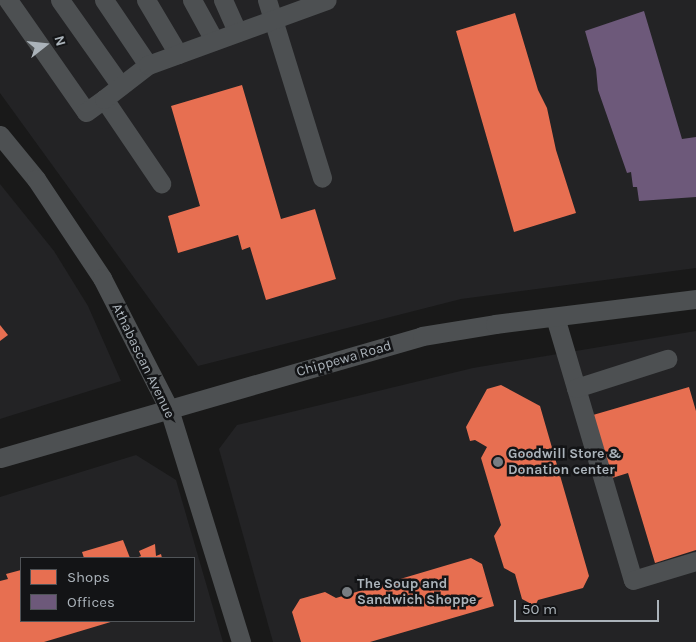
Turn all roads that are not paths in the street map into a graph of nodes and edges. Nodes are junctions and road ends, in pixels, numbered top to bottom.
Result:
1 (8, 0) edge
2 (60, 0) edge
3 (104, 0) edge
4 (146, 0) edge
5 (192, 0) edge
6 (223, 0) edge
7 (267, 0) edge
8 (327, 0) edge
9 (274, 18) junction
10 (237, 32) junction
11 (214, 40) junction
12 (178, 54) junction
13 (148, 65) junction
14 (121, 86) junction
15 (104, 99) junction
16 (0, 135) edge
17 (322, 178) dead end
18 (162, 183) dead end
19 (696, 299) edge
20 (555, 316) junction
21 (667, 359) dead end
22 (576, 388) junction
23 (168, 409) junction
24 (0, 458) edge
25 (696, 561) edge
26 (241, 642) edge

1 - 15 street
2 - 14 street
3 - 13 street
4 - 12 street
5 - 11 street
6 - 10 street
7 - 9 street
8 - 9 street
9 - 10 street
9 - 17 street
10 - 11 street
11 - 12 street
12 - 13 street
13 - 14 street
14 - 15 street
15 - 18 street
16 - 23 street, Athabascan Avenue
19 - 20 street, Chippewa Road
20 - 22 street
20 - 23 street, Chippewa Road
21 - 22 street
22 - 25 street
23 - 24 street, Chippewa Road
23 - 26 street, Athabascan Avenue

